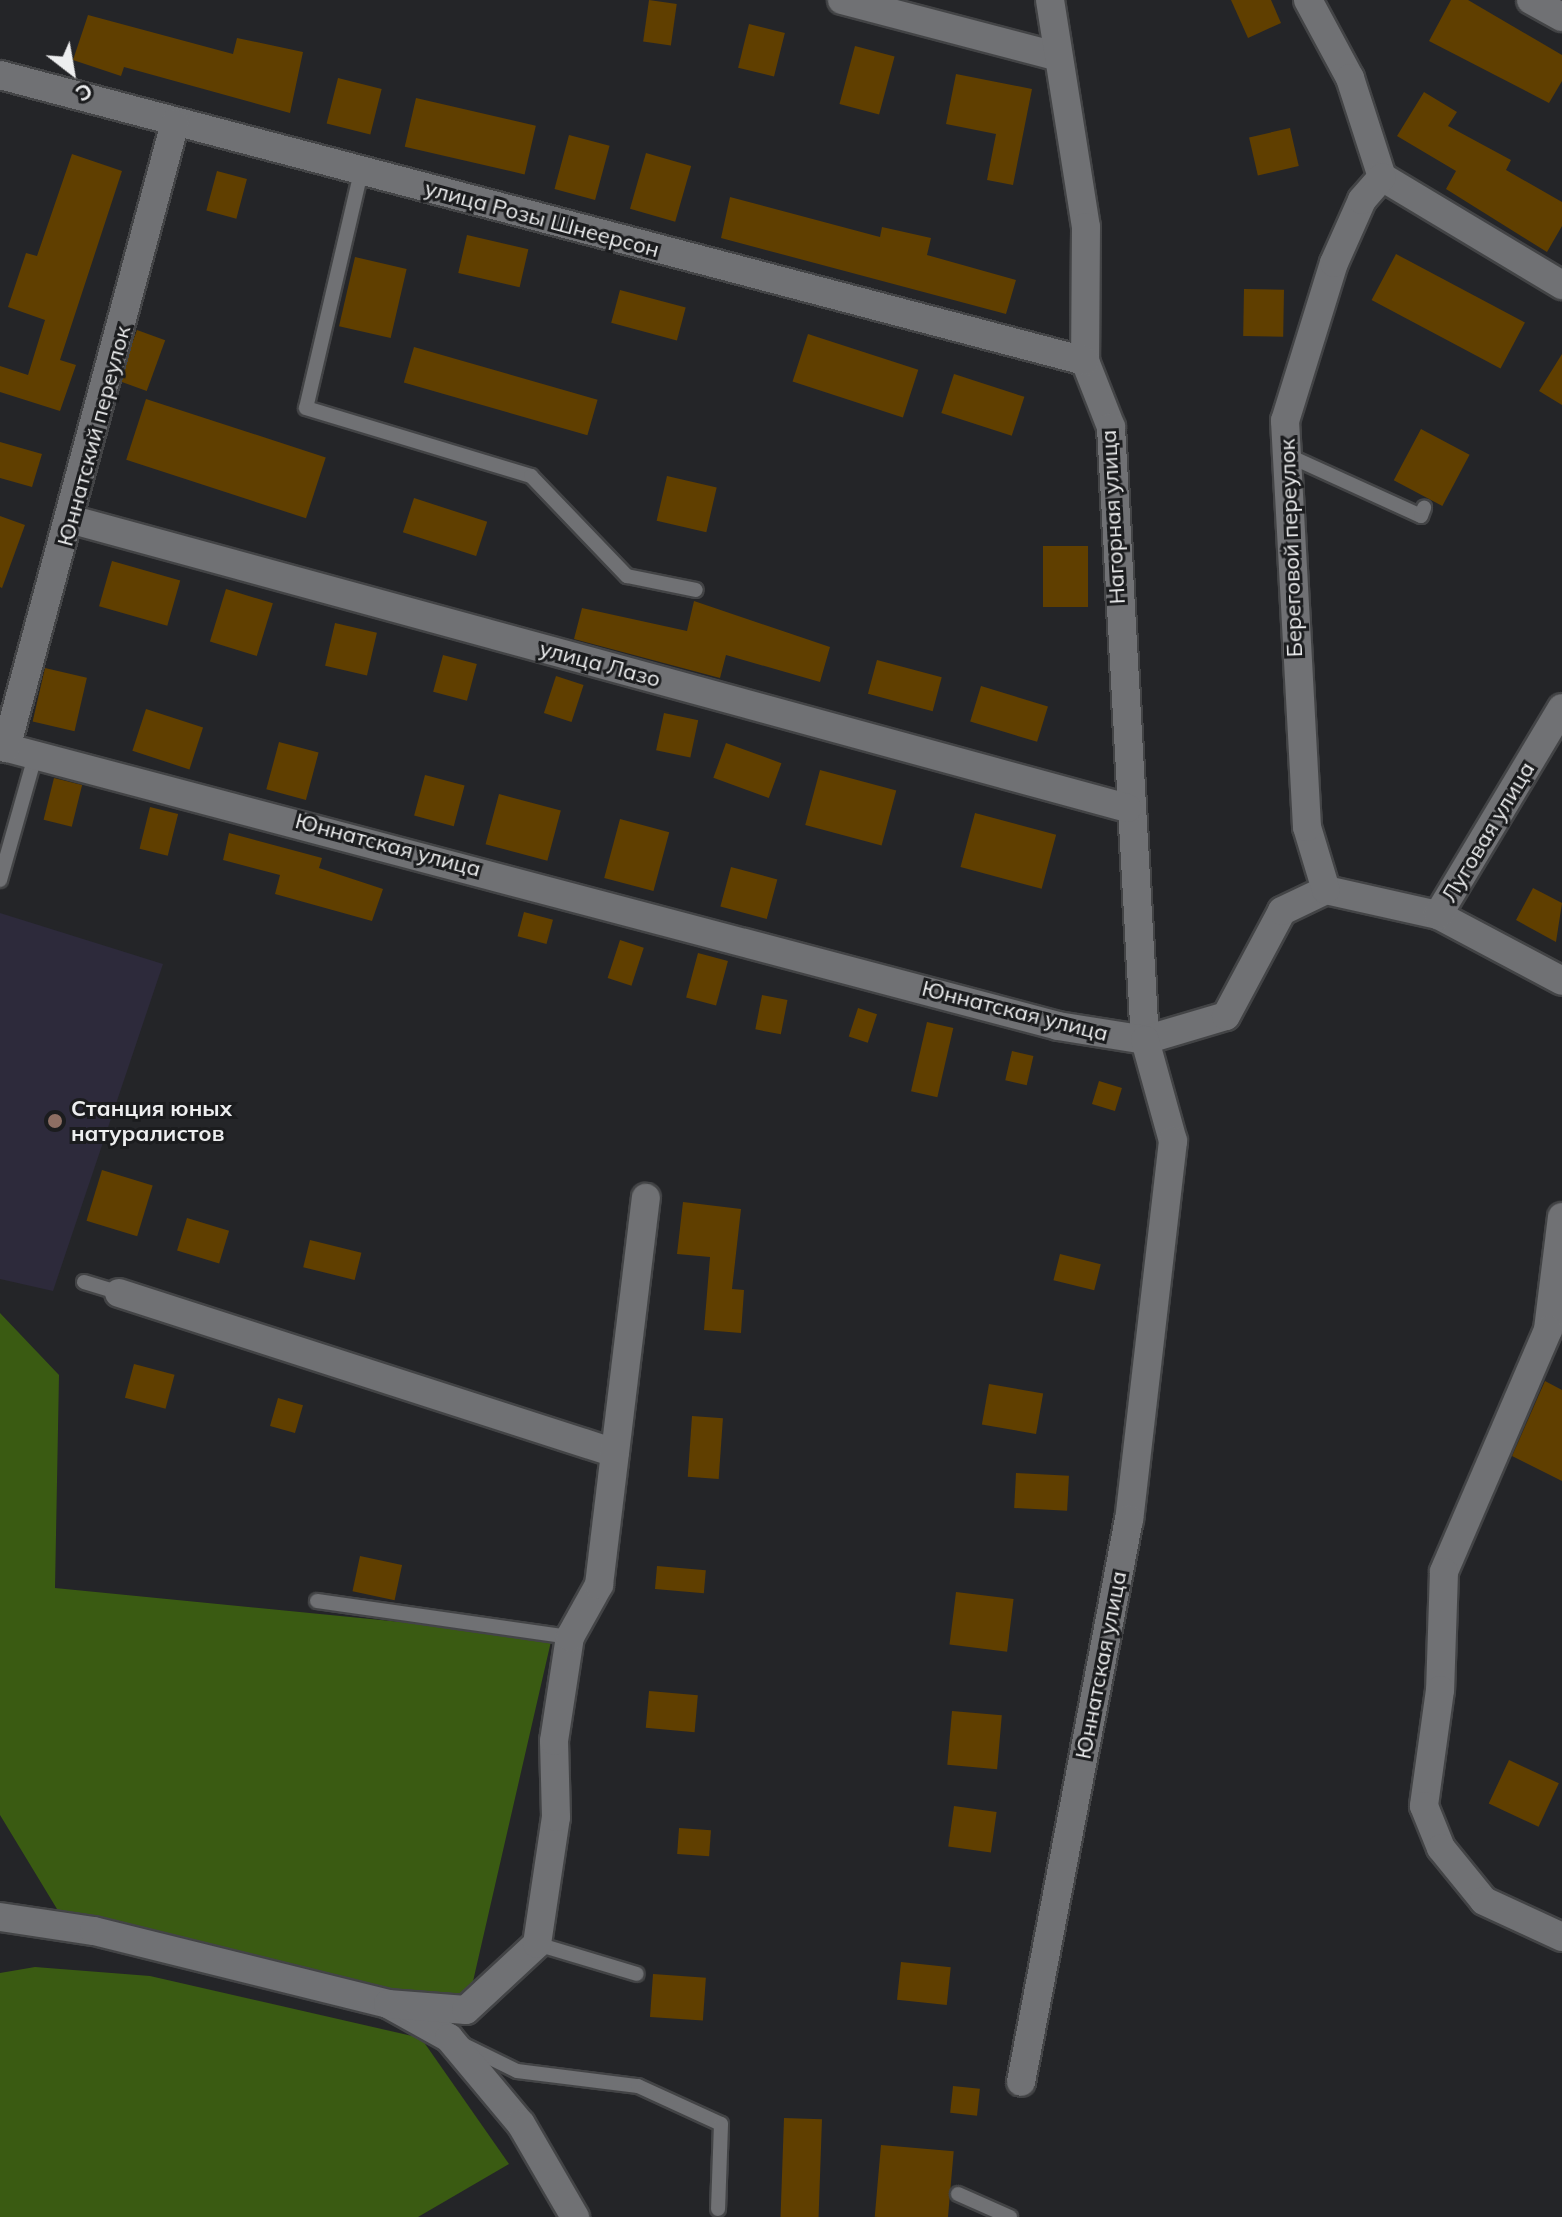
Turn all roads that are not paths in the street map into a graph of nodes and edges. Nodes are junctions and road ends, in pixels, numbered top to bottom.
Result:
1 (842, 0) edge
2 (1050, 0) edge
3 (1308, 0) edge
4 (1531, 0) edge
5 (1562, 17) edge
6 (1055, 56) junction
7 (0, 75) edge
8 (175, 123) junction
9 (361, 172) junction
10 (1382, 177) junction
11 (1562, 285) edge
12 (1085, 361) junction
13 (1286, 454) junction
14 (1424, 508) dead end
15 (73, 520) junction
16 (696, 590) dead end
17 (1562, 708) edge
18 (3, 747) edge
19 (36, 753) junction
20 (1127, 808) junction
21 (0, 880) edge
22 (1326, 890) junction
23 (1438, 915) junction
24 (1562, 981) edge
25 (1145, 1040) junction
26 (646, 1198) dead end
27 (1562, 1217) edge
28 (84, 1282) dead end
29 (119, 1293) joint
30 (1555, 1333) edge
31 (615, 1453) junction
32 (317, 1601) dead end
33 (570, 1637) junction
34 (0, 1917) edge
35 (1562, 1937) edge
36 (537, 1944) junction
37 (637, 1974) dead end
38 (388, 2004) junction
39 (449, 2038) junction
40 (1021, 2082) dead end
41 (958, 2194) dead end
42 (718, 2209) dead end
43 (575, 2217) edge
44 (1010, 2217) edge

1 - 6 street
2 - 6 street, Нагорная улица
3 - 10 street
4 - 5 street
6 - 12 street, Нагорная улица
7 - 8 street, улица Розы Шнеерсон
8 - 9 street, улица Розы Шнеерсон
8 - 15 street, Юннатский переулок
9 - 12 street, улица Розы Шнеерсон
9 - 16 lane
10 - 11 street
10 - 13 street, Береговой переулок
12 - 20 street, Нагорная улица
13 - 14 lane
13 - 22 street, Береговой переулок
15 - 18 street, Юннатский переулок
15 - 20 street, улица Лазо
17 - 23 street, Луговая улица
18 - 19 street, Юннатская улица
19 - 21 lane
19 - 25 street, Юннатская улица
20 - 25 street, Нагорная улица
22 - 23 street
22 - 25 street
23 - 24 street
25 - 40 street, Юннатская улица
26 - 31 street
27 - 30 street
28 - 29 lane
29 - 31 street
30 - 35 street
31 - 33 street
32 - 33 lane
33 - 36 street
34 - 38 street
36 - 37 lane
36 - 38 street
38 - 39 street
39 - 42 lane
39 - 43 street
41 - 44 lane

